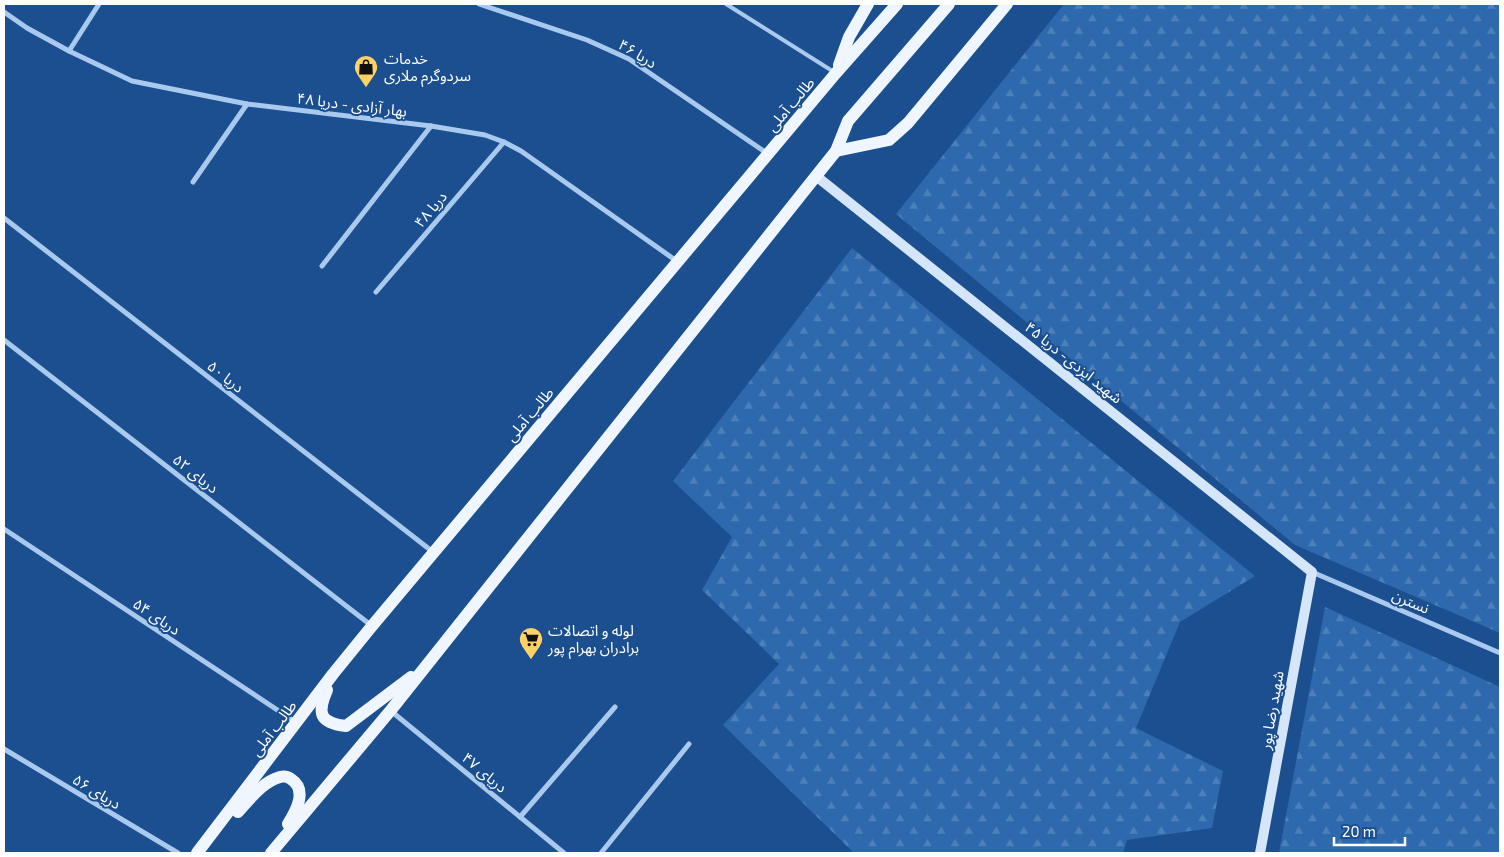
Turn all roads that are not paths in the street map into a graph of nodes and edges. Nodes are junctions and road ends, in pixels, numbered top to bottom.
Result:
1 (99, 4) edge
2 (479, 4) edge
3 (726, 4) edge
4 (868, 4) edge
5 (897, 4) edge
6 (949, 4) edge
7 (1007, 4) edge
8 (4, 12) edge
9 (69, 51) junction
10 (836, 73) junction
11 (247, 104) junction
12 (431, 126) junction
13 (504, 142) junction
14 (836, 151) junction
15 (769, 154) junction
16 (816, 176) junction
17 (193, 182) dead end
18 (4, 218) edge
19 (678, 262) junction
20 (322, 266) dead end
21 (376, 292) dead end
22 (4, 340) edge
23 (4, 529) edge
24 (433, 552) junction
25 (1312, 572) junction
26 (372, 626) junction
27 (1500, 653) edge
28 (427, 665) junction
29 (333, 674) junction
30 (615, 707) dead end
31 (391, 710) junction
32 (297, 723) junction
33 (689, 744) dead end
34 (4, 749) edge
35 (520, 817) junction
36 (272, 852) edge
37 (178, 853) edge
38 (198, 853) edge
39 (564, 853) edge
40 (601, 853) edge
41 (1260, 853) edge

1 - 9 street
2 - 15 street, دریا ۴۶
3 - 10 lane
4 - 10 main road
5 - 10 main road, طالب آملی
6 - 14 main road
7 - 14 main road
8 - 9 street, بهار آزادی - دریا ۴۸
9 - 11 street, بهار آزادی - دریا ۴۸
10 - 15 main road, طالب آملی
11 - 12 street, بهار آزادی - دریا ۴۸
11 - 17 street
12 - 13 street, بهار آزادی - دریا ۴۸
12 - 20 street
13 - 19 street, بهار آزادی - دریا ۴۸
13 - 21 street, دریا ۴۸
14 - 16 main road
15 - 19 main road, طالب آملی
16 - 25 street, شهید ایزدی- دریا ۴۵
16 - 28 main road
18 - 24 street, دریا ۵۰
19 - 24 main road, طالب آملی
22 - 26 street, دریای ۵۲
23 - 32 street, دریای ۵۴
24 - 26 main road, طالب آملی
25 - 27 street, نسترن
25 - 41 street, شهید رضا پور
26 - 29 main road, طالب آملی
28 - 29 main road
28 - 31 main road
29 - 32 main road, طالب آملی
30 - 35 street
31 - 35 street, دریای ۴۷
31 - 36 main road
32 - 38 main road, طالب آملی
33 - 40 street
34 - 37 street, دریای ۵۶
35 - 39 street, دریای ۴۷
36 - 38 main road

